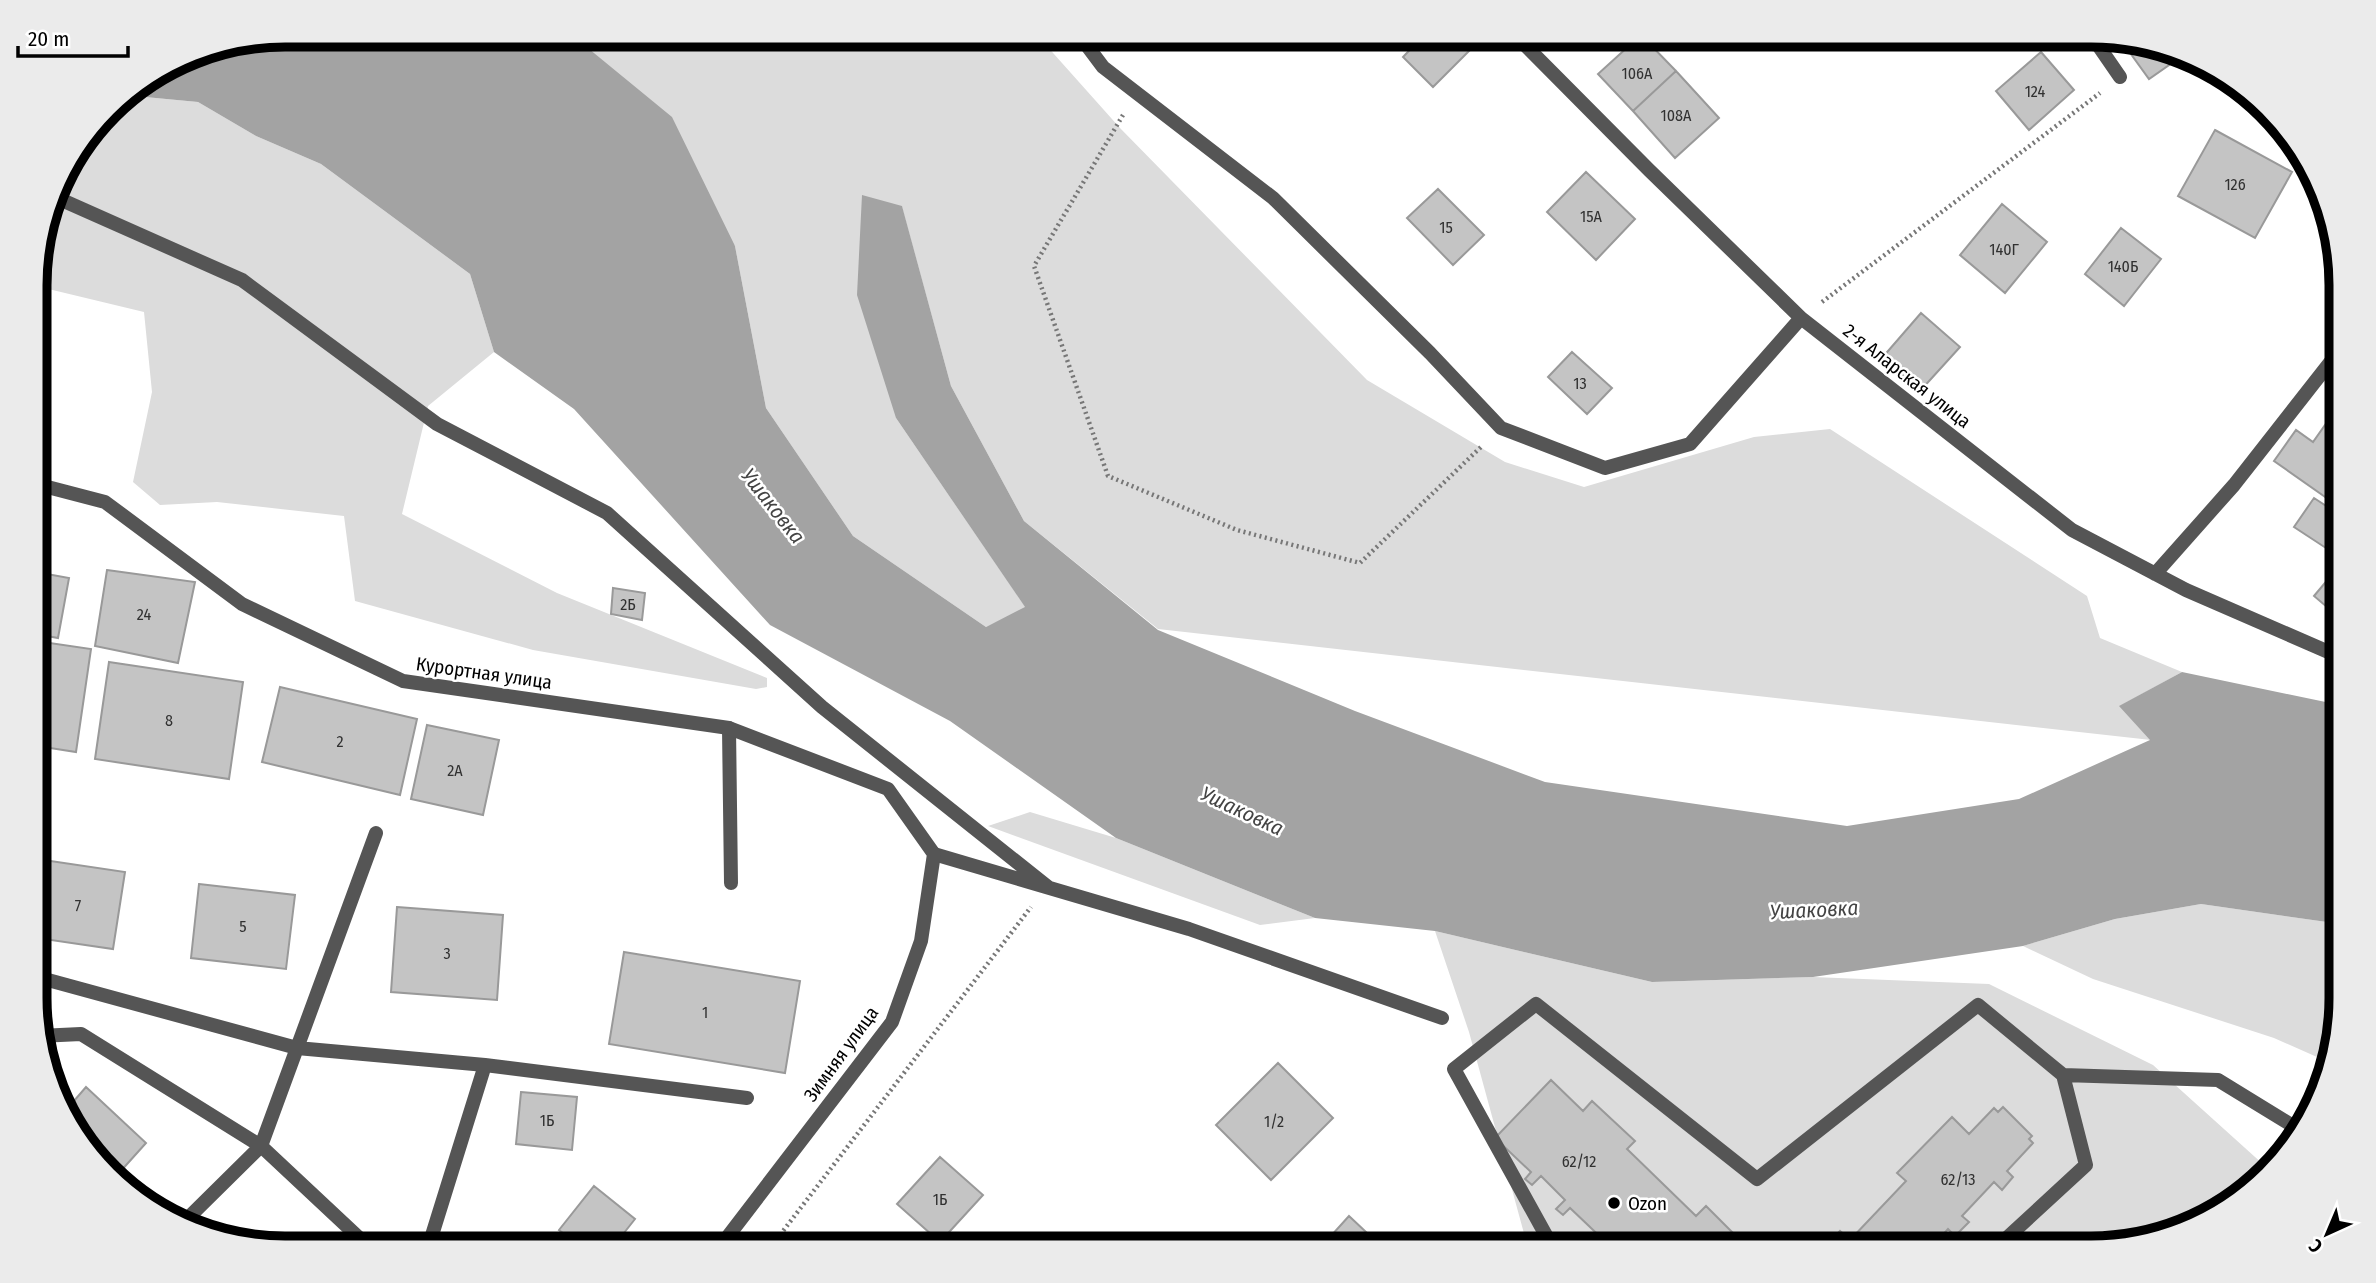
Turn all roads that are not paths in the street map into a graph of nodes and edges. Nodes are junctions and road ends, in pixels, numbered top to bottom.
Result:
1 (1088, 47) edge
2 (1527, 47) edge
3 (2100, 48) edge
4 (2120, 77) road end
5 (63, 200) edge
6 (1801, 318) junction
7 (2329, 364) edge
8 (48, 487) edge
9 (2155, 574) junction
10 (2329, 652) edge
11 (729, 728) junction
12 (376, 833) dead end
13 (934, 854) junction
14 (731, 883) dead end
15 (1048, 887) junction
16 (47, 980) edge
17 (1442, 1018) dead end
18 (50, 1035) edge
19 (298, 1048) junction
20 (485, 1065) junction
21 (2063, 1075) junction
22 (747, 1098) dead end
23 (2292, 1125) edge
24 (261, 1146) junction
25 (191, 1216) edge
26 (1546, 1235) edge
27 (2010, 1235) edge
28 (357, 1236) edge
29 (432, 1236) edge
30 (728, 1236) edge

1 - 6 street
2 - 6 street, 2-я Аларская улица
3 - 4 street
5 - 15 street
6 - 9 street, 2-я Аларская улица
7 - 9 street
8 - 11 street, Курортная улица
9 - 10 street, 2-я Аларская улица
11 - 13 street, Курортная улица
11 - 14 street
12 - 19 street
13 - 15 street
13 - 30 street, Зимняя улица
15 - 17 street
16 - 19 street
18 - 24 street
19 - 20 street
19 - 24 street
20 - 22 street
20 - 29 street
21 - 23 street
21 - 26 street
21 - 27 street
24 - 25 street
24 - 28 street

